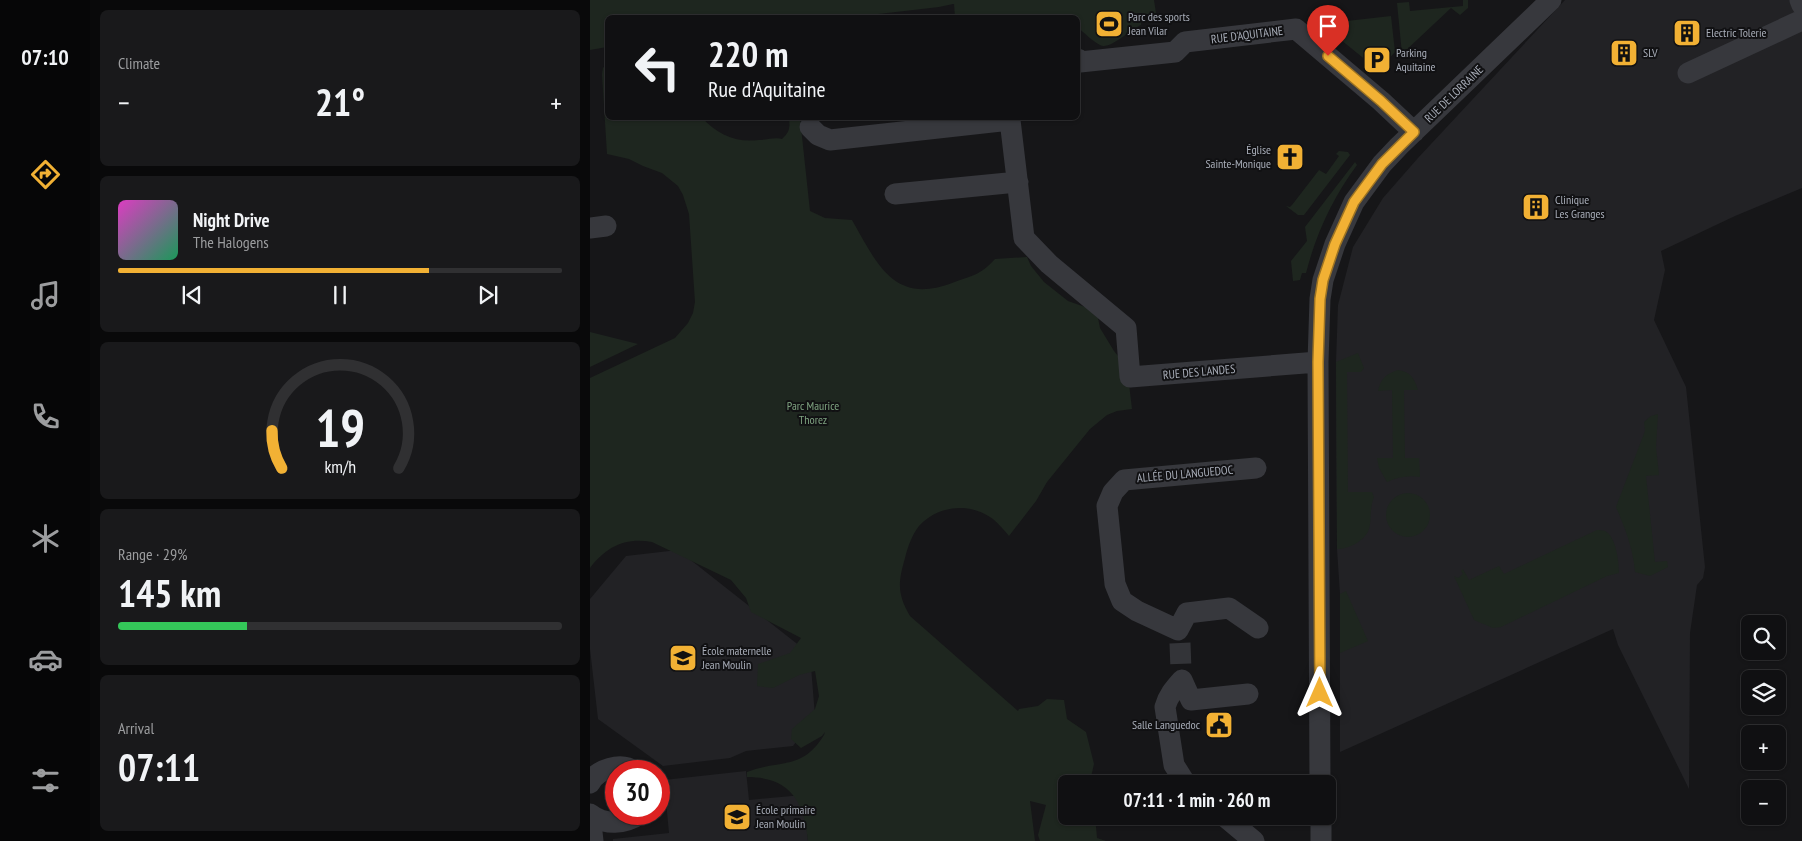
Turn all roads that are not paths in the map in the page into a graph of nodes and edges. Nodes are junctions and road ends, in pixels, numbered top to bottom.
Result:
1 (1551, 0) edge
2 (1800, 0) edge
3 (1802, 5) edge
4 (1802, 20) edge
5 (1080, 62) edge
6 (1688, 73) dead end
7 (810, 127) dead end
8 (1414, 132) junction
9 (1018, 182) junction
10 (894, 194) dead end
11 (1318, 362) junction
12 (1256, 468) dead end
13 (1258, 628) dead end
14 (1248, 694) dead end
15 (605, 771) edge
16 (1180, 775) edge
17 (1320, 775) edge
18 (590, 783) edge
19 (590, 814) edge
20 (605, 822) edge
21 (1235, 825) edge
22 (1321, 825) edge
23 (593, 841) edge
24 (1254, 841) edge
25 (1321, 841) edge

1 - 8 street, RUE DE LORRAINE
2 - 3 street
4 - 6 street
5 - 8 street, RUE D'AQUITAINE
7 - 9 street
8 - 11 street, RUE DE LORRAINE
9 - 10 street
9 - 11 street, RUE DES LANDES
11 - 17 street, RUE DE LORRAINE
12 - 13 street, ALLÉE DU LANGUEDOC
14 - 16 street
15 - 18 street
19 - 20 street
19 - 23 street
21 - 24 street
22 - 25 street

